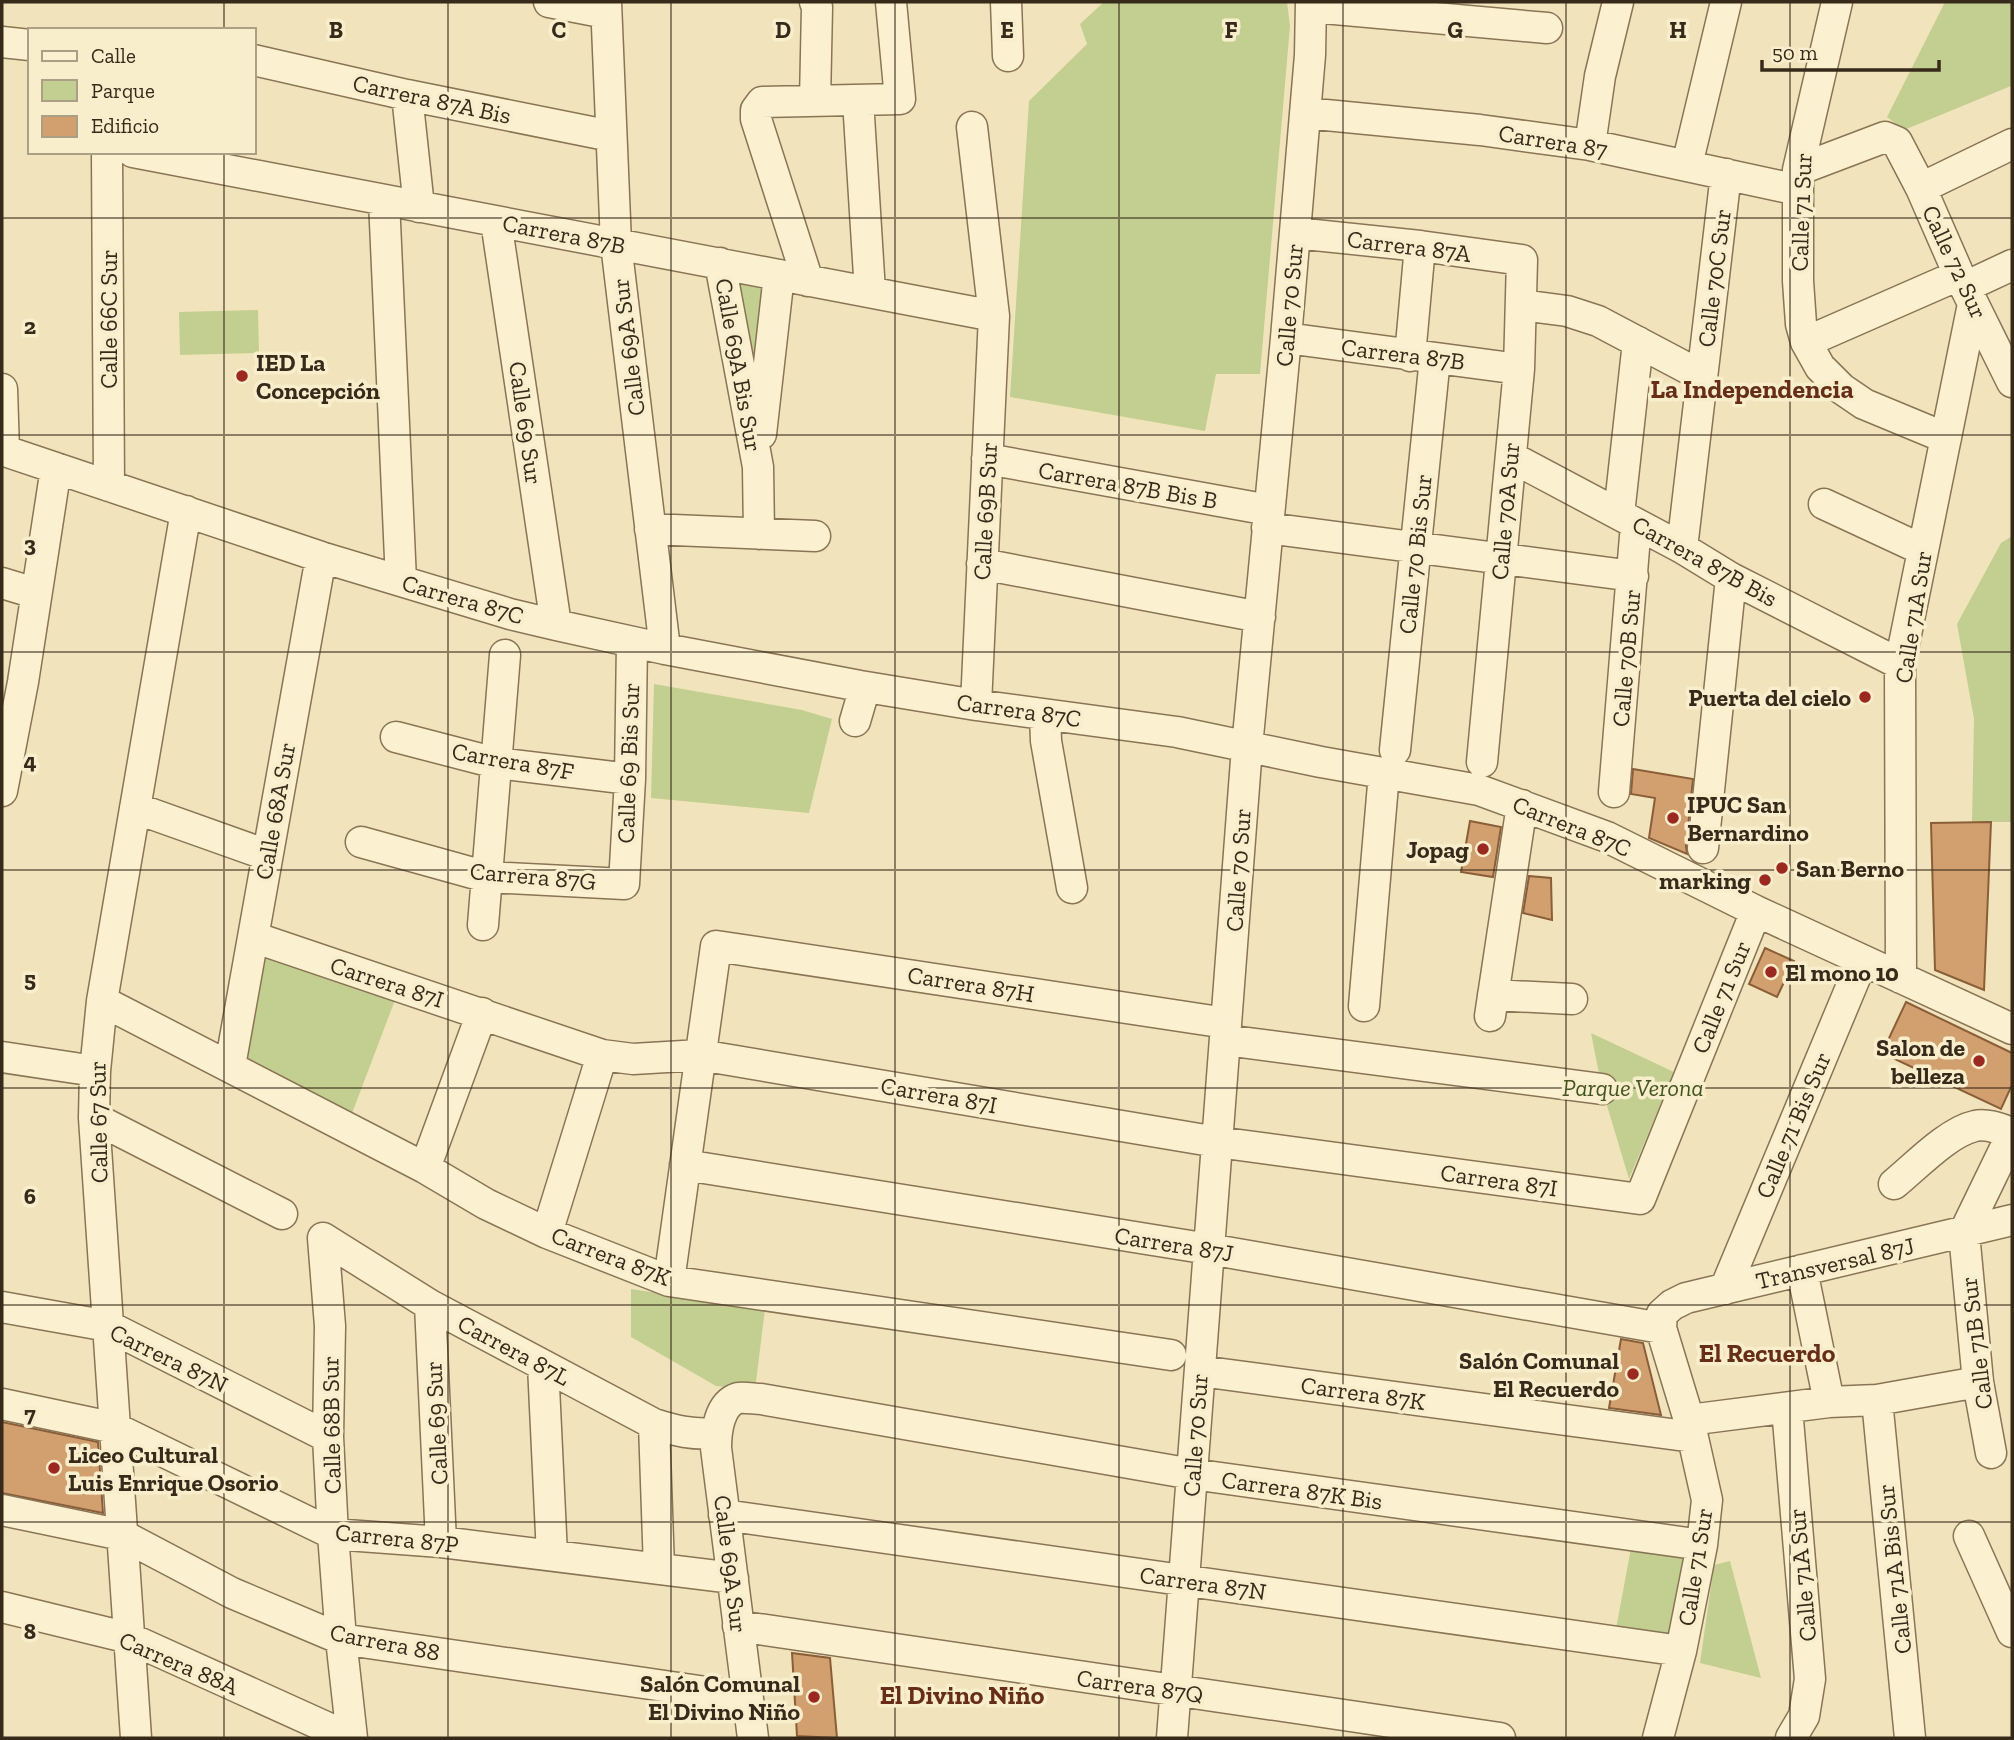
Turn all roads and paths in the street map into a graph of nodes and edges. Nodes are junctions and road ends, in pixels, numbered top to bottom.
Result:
1 (549, 2) edge
2 (815, 2) edge
3 (891, 2) edge
4 (1006, 2) edge
5 (1618, 2) edge
6 (1726, 2) edge
7 (1837, 2) edge
8 (1311, 4) edge
9 (606, 7) edge
10 (1547, 28) dead end
11 (2, 42) edge
12 (28, 45) edge
13 (1008, 56) dead end
14 (256, 60) edge
15 (407, 94) junction
16 (858, 100) junction
17 (815, 101) junction
18 (1305, 113) junction
19 (972, 127) dead end
20 (611, 136) junction
21 (2012, 144) edge
22 (1590, 145) junction
23 (107, 154) edge
24 (143, 154) edge
25 (1687, 165) junction
26 (1726, 174) junction
27 (1798, 180) junction
28 (1921, 188) junction
29 (384, 200) junction
30 (419, 207) junction
31 (496, 221) junction
32 (1295, 233) junction
33 (616, 244) junction
34 (1420, 246) junction
35 (1522, 260) joint
36 (720, 264) junction
37 (2012, 265) edge
38 (779, 275) junction
39 (808, 281) junction
40 (1966, 289) junction
41 (870, 292) junction
42 (1521, 305) junction
43 (994, 316) junction
44 (1286, 338) junction
45 (1638, 342) junction
46 (1807, 342) junction
47 (1422, 357) junction
48 (1519, 369) junction
49 (1702, 376) junction
50 (2012, 382) edge
51 (2, 389) edge
52 (1946, 438) junction
53 (3, 450) edge
54 (1511, 457) junction
55 (987, 459) junction
56 (758, 467) junction
57 (56, 468) junction
58 (109, 486) junction
59 (1824, 504) dead end
60 (186, 511) junction
61 (1268, 519) junction
62 (1628, 519) junction
63 (650, 529) junction
64 (759, 534) junction
65 (815, 536) dead end
66 (1415, 548) junction
67 (1682, 548) junction
68 (1923, 550) junction
69 (321, 556) junction
70 (1501, 559) junction
71 (982, 564) junction
72 (1633, 576) junction
73 (1731, 578) junction
74 (401, 582) junction
75 (2, 583) edge
76 (35, 593) junction
77 (1259, 617) junction
78 (556, 625) junction
79 (632, 642) junction
80 (665, 649) junction
81 (505, 655) dead end
82 (1900, 664) junction
83 (12, 680) edge
84 (865, 687) junction
85 (975, 705) junction
86 (1045, 715) junction
87 (855, 722) dead end
88 (396, 737) dead end
89 (1247, 747) junction
90 (1389, 762) junction
91 (1482, 762) dead end
92 (496, 763) junction
93 (630, 779) junction
94 (2, 790) edge
95 (1614, 792) dead end
96 (1522, 805) junction
97 (135, 808) junction
98 (361, 842) dead end
99 (1703, 848) dead end
100 (267, 855) junction
101 (487, 877) junction
102 (624, 884) joint
103 (1072, 888) dead end
104 (1756, 911) junction
105 (483, 925) dead end
106 (253, 937) junction
107 (1862, 961) junction
108 (1901, 978) junction
109 (1572, 999) dead end
110 (102, 1001) junction
111 (1364, 1006) dead end
112 (482, 1013) junction
113 (2012, 1029) edge
114 (1226, 1032) junction
115 (602, 1055) junction
116 (700, 1055) junction
117 (2, 1057) edge
118 (230, 1066) junction
119 (95, 1071) junction
120 (1602, 1089) dead end
121 (94, 1118) junction
122 (2012, 1134) edge
123 (1217, 1142) junction
124 (685, 1165) junction
125 (425, 1168) junction
126 (1894, 1184) dead end
127 (1640, 1199) joint
128 (282, 1214) dead end
129 (2012, 1220) edge
130 (547, 1233) junction
131 (1964, 1233) junction
132 (323, 1238) joint
133 (1209, 1249) junction
134 (1802, 1270) junction
135 (669, 1281) junction
136 (1724, 1289) junction
137 (430, 1305) junction
138 (2, 1307) edge
139 (1662, 1321) junction
140 (108, 1326) junction
141 (1171, 1355) dead end
142 (543, 1365) junction
143 (1200, 1371) junction
144 (1978, 1382) junction
145 (1877, 1400) junction
146 (1829, 1402) junction
147 (2, 1404) edge
148 (1787, 1408) junction
149 (654, 1424) junction
150 (115, 1428) junction
151 (1691, 1428) junction
152 (716, 1433) junction
153 (328, 1437) junction
154 (1991, 1454) dead end
155 (1192, 1474) junction
156 (2, 1510) edge
157 (724, 1516) junction
158 (333, 1534) junction
159 (122, 1535) junction
160 (1969, 1536) dead end
161 (441, 1542) junction
162 (1702, 1545) junction
163 (552, 1555) junction
164 (659, 1569) junction
165 (733, 1578) junction
166 (1184, 1581) junction
167 (2, 1607) edge
168 (738, 1626) junction
169 (2012, 1632) edge
170 (129, 1638) junction
171 (341, 1639) junction
172 (1681, 1651) junction
173 (1176, 1691) junction
174 (747, 1698) junction
175 (136, 1738) edge
176 (351, 1738) edge
177 (753, 1738) edge
178 (1172, 1738) edge
179 (1500, 1738) edge
180 (1658, 1738) edge
181 (1791, 1738) edge
182 (1910, 1738) edge

1 - 9 street
2 - 17 street
3 - 16 street
4 - 13 street
5 - 22 street
6 - 25 street
7 - 27 street, Calle 71 Sur
8 - 10 street
8 - 18 street, Calle 70 Sur
9 - 20 street, Calle 69A Sur
11 - 12 street
14 - 15 street, Carrera 87A Bis
15 - 20 street, Carrera 87A Bis
15 - 30 street
16 - 17 street
16 - 41 street
17 - 39 street
18 - 22 street, Carrera 87
18 - 32 street, Calle 70 Sur
19 - 43 street, Calle 69B Sur
20 - 33 street, Calle 69A Sur
21 - 28 street
22 - 25 street, Carrera 87
23 - 58 street, Calle 66C Sur
24 - 29 street, Carrera 87B
25 - 26 street, Carrera 87
26 - 27 street, Carrera 87
26 - 49 street, Calle 70C Sur
27 - 28 street, Calle 72 Sur
27 - 46 street, Calle 71 Sur
28 - 40 street, Calle 72 Sur
29 - 30 street, Carrera 87B
29 - 74 street
30 - 31 street, Carrera 87B
31 - 33 street, Carrera 87B
31 - 78 street, Calle 69 Sur
32 - 34 street, Carrera 87A
32 - 44 street, Calle 70 Sur
33 - 36 street, Carrera 87B
33 - 63 street, Calle 69A Sur
34 - 35 street, Carrera 87A
34 - 47 street, Calle 70 Bis Sur
35 - 42 street, Calle 70A Sur
36 - 38 street, Carrera 87B
36 - 56 street, Calle 69A Bis Sur
37 - 40 street
38 - 39 street, Carrera 87B
38 - 56 street, Calle 69A Bis Sur
39 - 41 street, Carrera 87B
40 - 46 street
40 - 50 street, Calle 72 Sur
40 - 52 street, Calle 71A Sur
41 - 43 street, Carrera 87B
42 - 45 street
42 - 48 street, Calle 70A Sur
43 - 55 street, Calle 69B Sur
44 - 47 street, Carrera 87B
44 - 61 street, Calle 70 Sur
45 - 49 street
45 - 62 street, Calle 70B Sur
46 - 52 street, Calle 71 Sur
47 - 48 street, Carrera 87B
47 - 66 street, Calle 70 Bis Sur
48 - 54 street, Calle 70A Sur
49 - 67 street, Calle 70C Sur
51 - 53 street
52 - 68 street, Calle 71A Sur
53 - 57 street, Carrera 87C
54 - 62 street, Carrera 87B Bis
54 - 70 street, Calle 70A Sur
55 - 61 street, Carrera 87B Bis B
55 - 71 street, Calle 69B Sur
56 - 64 street, Calle 69A Bis Sur
57 - 58 street, Carrera 87C
57 - 76 street
58 - 60 street, Carrera 87C
59 - 68 street
60 - 69 street, Carrera 87C
60 - 97 street, Calle 67 Sur
61 - 66 street, Carrera 87B Bis B
61 - 77 street, Calle 70 Sur
62 - 67 street, Carrera 87B Bis
62 - 72 street, Calle 70B Sur
63 - 64 street
63 - 80 street, Calle 69A Sur
64 - 65 street
66 - 70 street, Carrera 87B Bis B
66 - 90 street, Calle 70 Bis Sur
67 - 73 street, Carrera 87B Bis
68 - 82 street, Calle 71A Sur
69 - 74 street, Carrera 87C
69 - 100 street, Calle 68A Sur
70 - 72 street, Carrera 87B Bis B
70 - 91 street, Calle 70A Sur
71 - 77 street
71 - 85 street, Calle 69B Sur
72 - 95 street, Calle 70B Sur
73 - 82 street, Carrera 87B Bis
73 - 99 street
74 - 78 street, Carrera 87C
75 - 76 street
76 - 83 street
77 - 89 street, Calle 70 Sur
78 - 79 street, Carrera 87C
79 - 80 street, Carrera 87C
79 - 93 street, Calle 69 Bis Sur
80 - 84 street, Carrera 87C
81 - 92 street
82 - 108 street, Calle 71A Sur
83 - 94 street
84 - 85 street, Carrera 87C
84 - 87 street
85 - 86 street, Carrera 87C
86 - 89 street, Carrera 87C
86 - 103 street
88 - 92 street, Carrera 87F
89 - 90 street, Carrera 87C
89 - 114 street, Calle 70 Sur
90 - 96 street, Carrera 87C
90 - 111 street, Calle 70 Bis Sur
92 - 93 street, Carrera 87F
92 - 101 street
93 - 102 street, Calle 69 Bis Sur
96 - 104 street, Carrera 87C
96 - 109 street
97 - 100 street
97 - 110 street, Calle 67 Sur
98 - 101 street, Carrera 87G
100 - 106 street, Calle 68A Sur
101 - 102 street, Carrera 87G
101 - 105 street
104 - 107 street, Carrera 87C
104 - 127 street, Calle 71 Sur
106 - 112 street, Carrera 87I
106 - 118 street, Calle 68A Sur
107 - 108 street, Carrera 87C
107 - 136 street, Calle 71 Bis Sur
108 - 113 street, Carrera 87C
110 - 118 street, Carrera 87K
110 - 119 street, Calle 67 Sur
112 - 115 street, Carrera 87I
112 - 125 street
114 - 116 street, Carrera 87H
114 - 120 street, Carrera 87H
114 - 123 street, Calle 70 Sur
115 - 116 street, Carrera 87I
115 - 130 street
116 - 123 street, Carrera 87I
116 - 124 street
117 - 119 street
118 - 125 street, Carrera 87K
119 - 121 street, Calle 67 Sur
121 - 128 street
121 - 140 street, Calle 67 Sur
122 - 126 street
122 - 131 street
123 - 127 street, Carrera 87I
123 - 133 street, Calle 70 Sur
124 - 133 street, Carrera 87J
124 - 135 street
125 - 130 street, Carrera 87K
129 - 131 street, Transversal 87J
130 - 135 street, Carrera 87K
131 - 134 street, Transversal 87J
131 - 144 street, Calle 71B Sur
132 - 137 street, Carrera 87L
132 - 153 street, Calle 68B Sur
133 - 139 street, Carrera 87J
133 - 143 street, Calle 70 Sur
134 - 136 street, Transversal 87J
134 - 146 street
135 - 141 street, Carrera 87K
136 - 139 street, Transversal 87J
137 - 142 street, Carrera 87L
137 - 161 street, Calle 69 Sur
138 - 140 street, Carrera 87N
139 - 151 street, Calle 71 Sur
140 - 150 street, Calle 67 Sur
140 - 153 street, Carrera 87N
142 - 149 street, Carrera 87L
142 - 163 street
143 - 151 street, Carrera 87K
143 - 155 street, Calle 70 Sur
144 - 145 street, Carrera 87K
144 - 154 street, Calle 71B Sur
145 - 146 street, Carrera 87K
145 - 182 street, Calle 71A Bis Sur
146 - 148 street, Carrera 87K
147 - 150 street, Carrera 87P
148 - 151 street, Carrera 87K
148 - 181 street, Calle 71A Sur
149 - 152 street, Carrera 87L
149 - 164 street
150 - 158 street, Carrera 87P
150 - 159 street, Calle 67 Sur
151 - 162 street, Calle 71 Sur
152 - 155 street, Carrera 87K Bis
152 - 157 street, Calle 69A Sur
153 - 158 street, Calle 68B Sur
155 - 162 street, Carrera 87K Bis
155 - 166 street, Calle 70 Sur
156 - 159 street, Carrera 88
157 - 165 street, Calle 69A Sur
157 - 166 street, Carrera 87N
158 - 161 street, Carrera 87P
158 - 171 street, Calle 68B Sur
159 - 170 street, Calle 67 Sur
159 - 171 street, Carrera 88
160 - 169 street
161 - 163 street, Carrera 87P
162 - 172 street, Calle 71 Sur
163 - 164 street, Carrera 87P
164 - 165 street, Carrera 87P
165 - 168 street, Calle 69A Sur
166 - 172 street, Carrera 87N
166 - 173 street, Calle 70 Sur
167 - 170 street, Carrera 88A
168 - 173 street, Carrera 87Q
168 - 174 street, Calle 69A Sur
170 - 175 street, Calle 67 Sur
170 - 176 street, Carrera 88A
171 - 174 street, Carrera 88
171 - 176 street, Calle 68B Sur
172 - 180 street, Calle 71 Sur
173 - 178 street, Calle 70 Sur
173 - 179 street, Carrera 87Q
174 - 177 street, Calle 69A Sur

